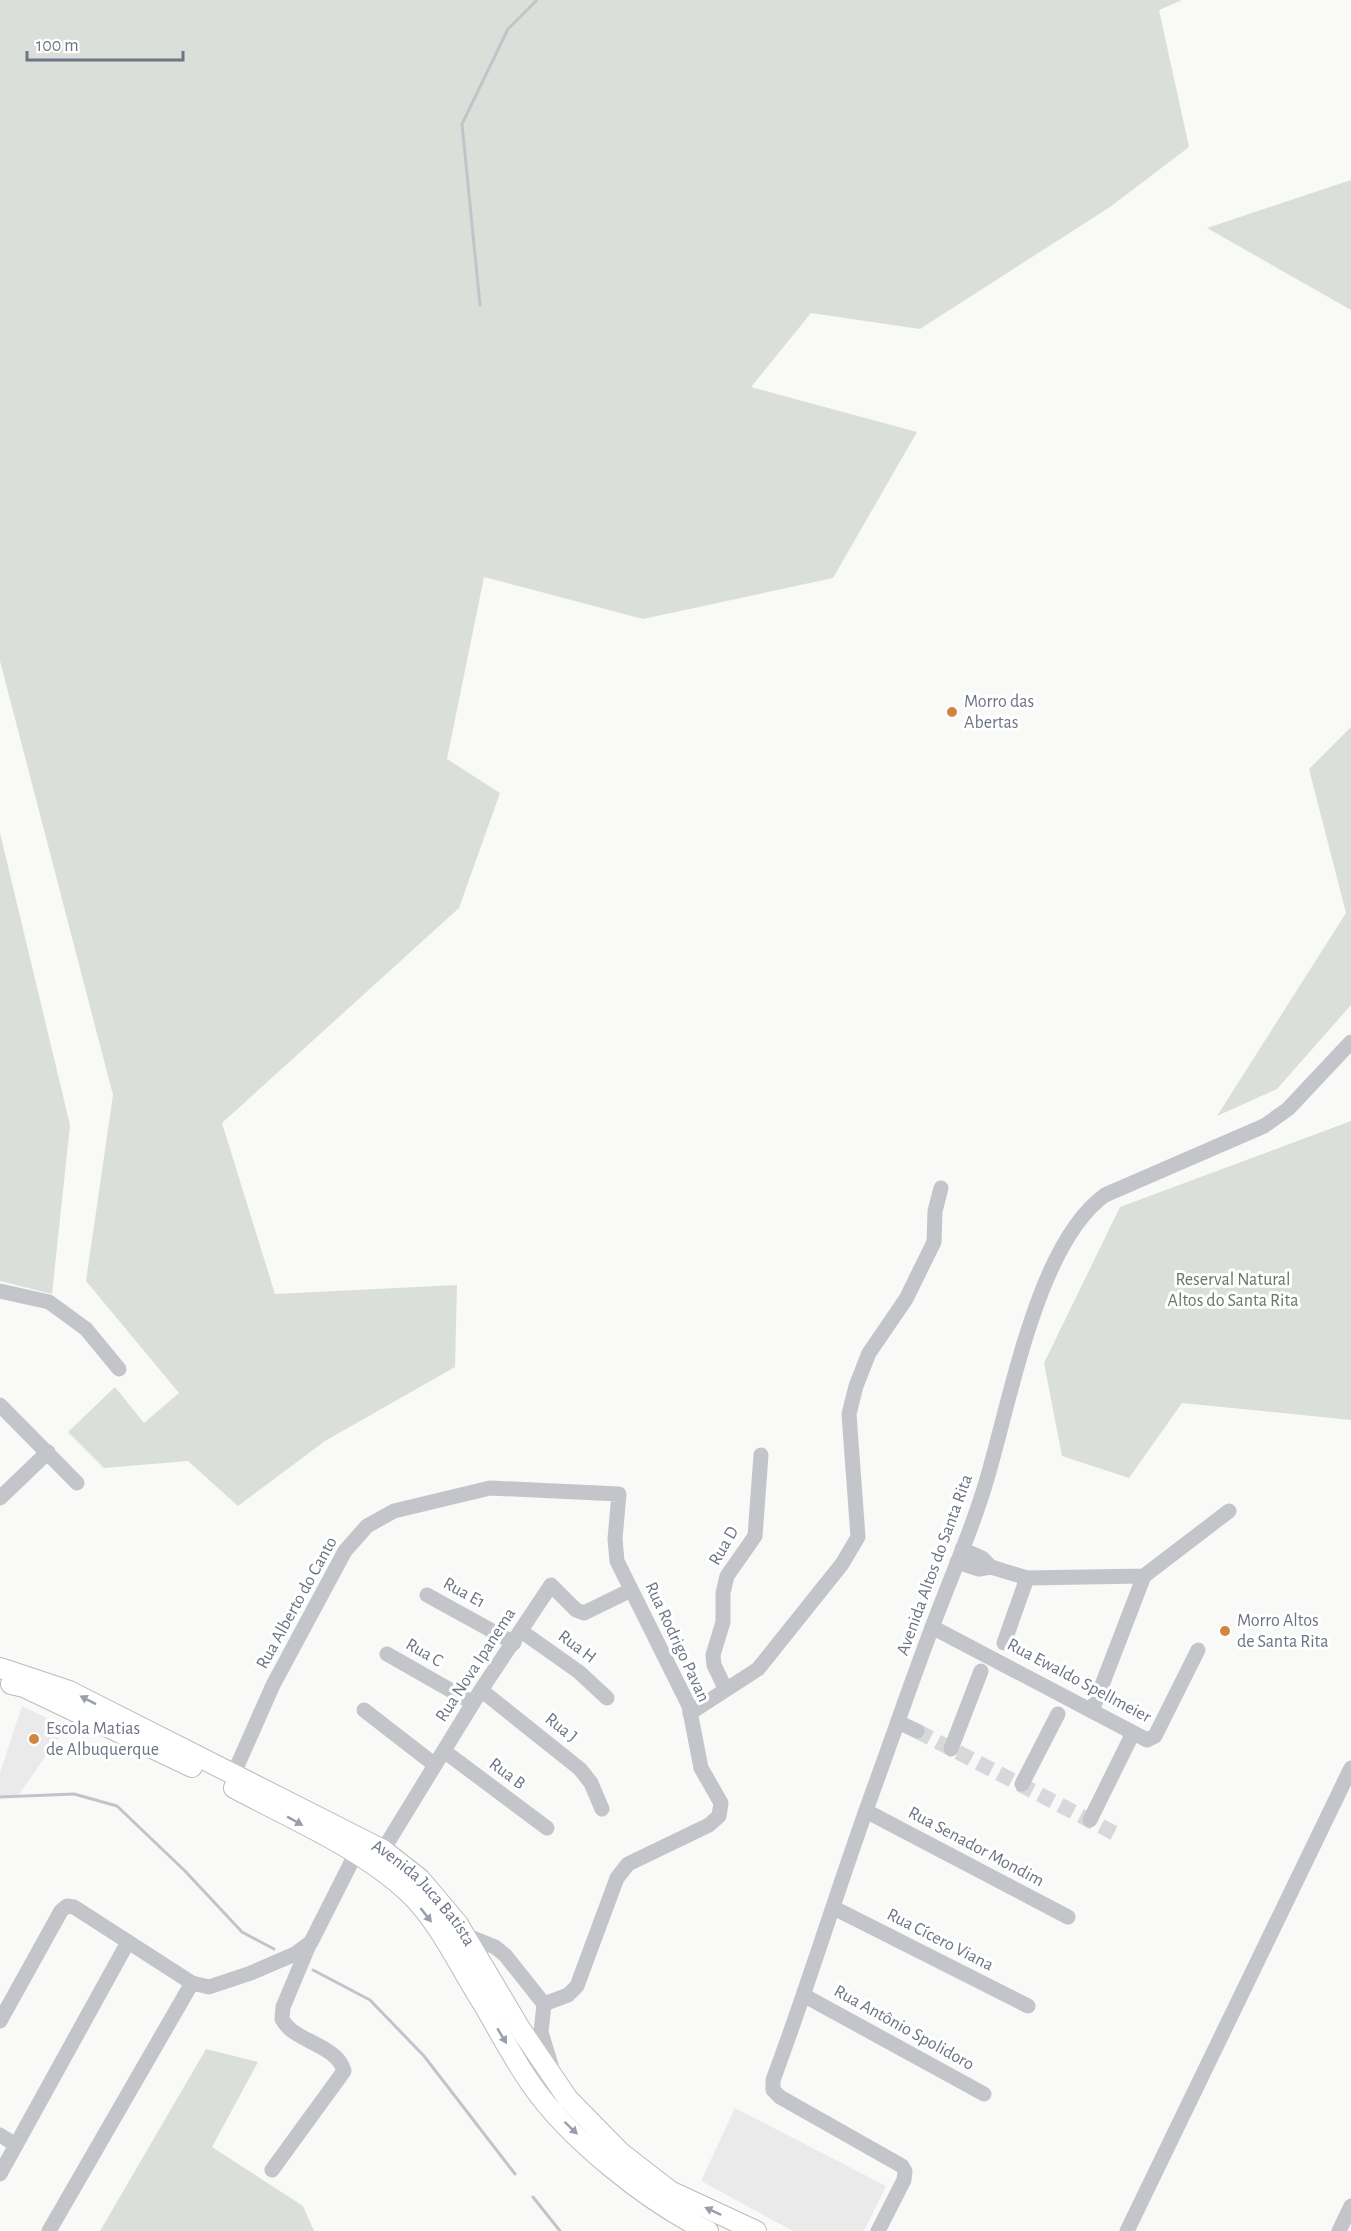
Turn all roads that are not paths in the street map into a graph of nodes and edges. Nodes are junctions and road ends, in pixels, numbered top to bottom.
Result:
1 (1351, 1042) edge
2 (941, 1188) dead end
3 (0, 1290) edge
4 (119, 1368) dead end
5 (0, 1405) edge
6 (48, 1452) junction
7 (761, 1455) dead end
8 (77, 1483) dead end
9 (619, 1494) joint
10 (0, 1498) edge
11 (1229, 1511) dead end
12 (960, 1556) junction
13 (1144, 1576) junction
14 (1027, 1578) junction
15 (631, 1590) junction
16 (427, 1595) dead end
17 (932, 1627) junction
18 (518, 1637) junction
19 (1004, 1643) dead end
20 (1198, 1650) dead end
21 (387, 1654) dead end
22 (0, 1668) edge
23 (981, 1671) dead end
24 (0, 1681) edge
25 (726, 1688) junction
26 (477, 1697) junction
27 (607, 1698) dead end
28 (364, 1710) dead end
29 (1092, 1711) junction
30 (690, 1713) junction
31 (1058, 1714) dead end
32 (898, 1722) junction
33 (918, 1731) tunnel mouth
34 (1132, 1733) junction
35 (951, 1749) dead end
36 (444, 1751) junction
37 (435, 1765) junction
38 (1351, 1768) edge
39 (234, 1773) junction
40 (1022, 1784) dead end
41 (602, 1809) dead end
42 (866, 1810) junction
43 (1090, 1820) dead end
44 (547, 1828) dead end
45 (383, 1850) junction
46 (356, 1853) junction
47 (834, 1908) junction
48 (1068, 1917) dead end
49 (465, 1935) junction
50 (128, 1942) junction
51 (311, 1942) junction
52 (505, 1955) junction
53 (481, 1960) junction
54 (192, 1983) junction
55 (473, 1988) junction
56 (805, 1996) junction
57 (544, 2004) junction
58 (1028, 2006) dead end
59 (0, 2021) edge
60 (532, 2085) junction
61 (557, 2085) junction
62 (984, 2094) dead end
63 (0, 2135) edge
64 (16, 2145) junction
65 (272, 2170) dead end
66 (0, 2174) edge
67 (1351, 2206) edge
68 (49, 2231) edge
69 (708, 2231) edge
70 (756, 2231) edge
71 (878, 2231) edge
72 (1127, 2231) edge
73 (1339, 2231) edge

1 - 12 street, Avenida Altos do Santa Rita
2 - 25 street
3 - 4 street
5 - 6 street
6 - 8 street
6 - 10 street
7 - 25 street, Rua D
9 - 15 street, Rua Rodrigo Pavan
9 - 39 street, Rua Alberto do Canto
11 - 13 street
12 - 14 street
12 - 17 street, Avenida Altos do Santa Rita
13 - 14 street
13 - 29 street
14 - 19 street
15 - 18 street, Rua Nova Ipanema
15 - 30 street, Rua Rodrigo Pavan
16 - 18 street, Rua E1
17 - 29 street, Rua Ewaldo Spellmeier
17 - 32 street, Avenida Altos do Santa Rita
18 - 26 street, Rua Nova Ipanema
18 - 27 street, Rua H
20 - 34 street, Rua Ewaldo Spellmeier
21 - 26 street, Rua C
39 -> 22 main road, Avenida Juca Batista
23 - 35 street
24 -> 46 main road, Avenida Juca Batista
25 - 30 street
26 - 36 street, Rua Nova Ipanema
26 - 41 street, Rua J
28 - 37 street
29 - 34 street, Rua Ewaldo Spellmeier
30 - 57 street, Rua Rodrigo Pavan
31 - 40 street
32 - 33 street
32 - 42 street, Avenida Altos do Santa Rita
34 - 43 street
36 - 37 street, Rua Nova Ipanema
36 - 44 street, Rua B
37 - 45 street, Rua Nova Ipanema
38 - 72 street
39 - 45 main road, Avenida Juca Batista
42 - 47 street, Avenida Altos do Santa Rita
42 - 48 street, Rua Senador Mondim
45 - 49 main road, Avenida Juca Batista
46 - 51 street
46 -> 55 main road, Avenida Juca Batista
47 - 56 street, Avenida Altos do Santa Rita
47 - 58 street, Rua Cícero Viana
49 - 52 street
49 - 53 main road, Avenida Juca Batista
50 - 54 street
50 - 59 street
50 - 64 street
51 - 54 street
51 - 65 street
52 - 53 street
52 - 57 street
53 - 55 main road
53 - 61 main road, Avenida Juca Batista
54 - 68 street
55 -> 60 main road, Avenida Juca Batista
56 - 62 street, Rua Antônio Spolidoro
56 - 71 street, Avenida Altos do Santa Rita
57 - 61 street
60 - 61 main road
60 -> 69 main road, Avenida Juca Batista
70 -> 61 main road, Avenida Juca Batista
63 - 64 street
64 - 66 street
67 - 73 street

